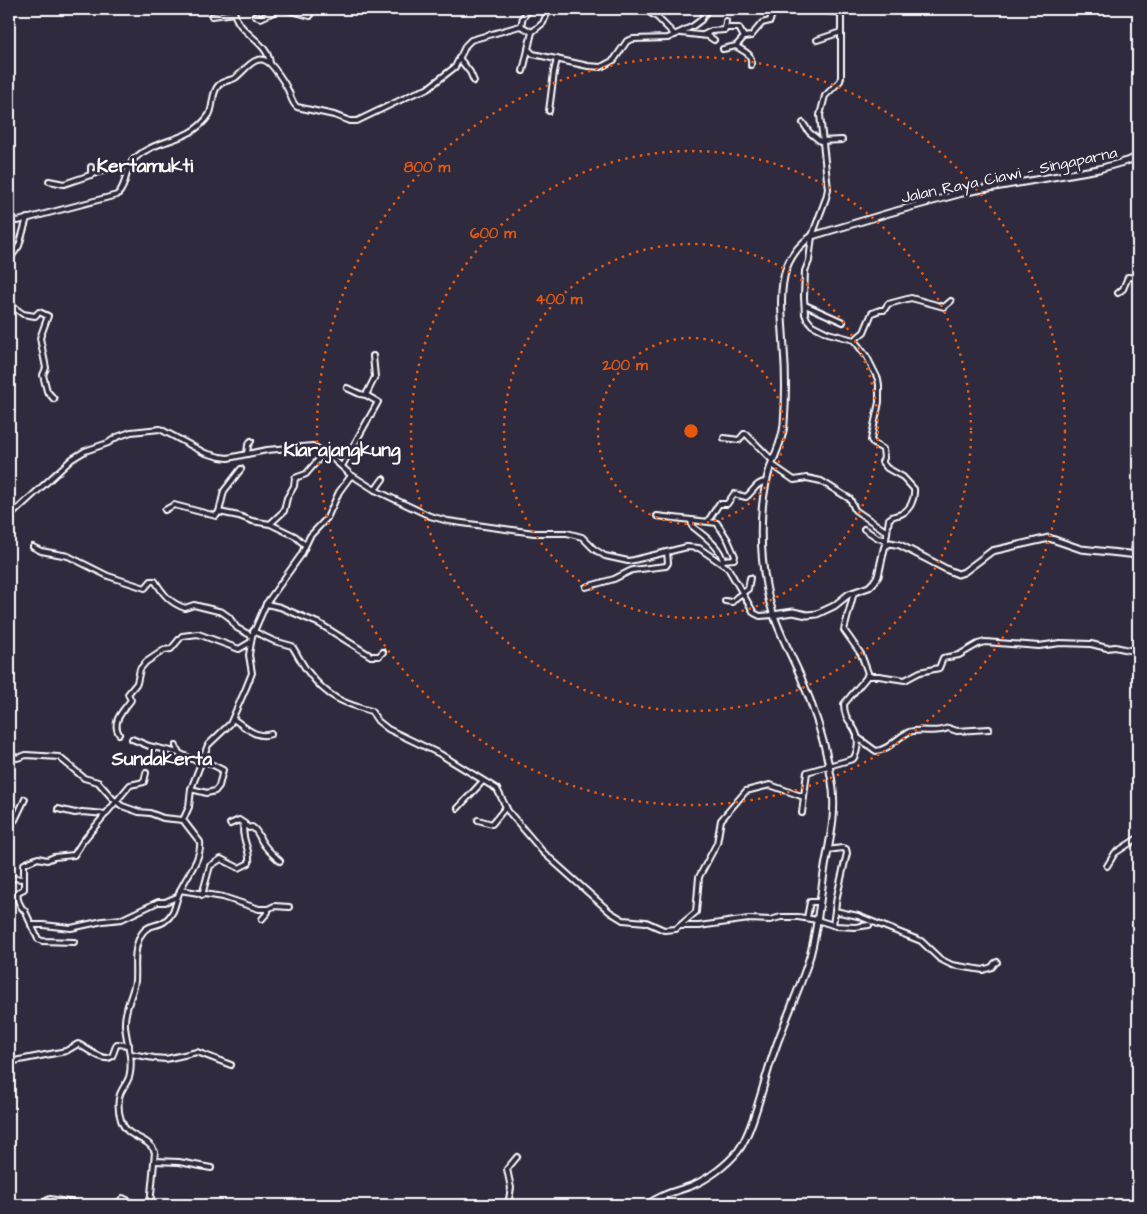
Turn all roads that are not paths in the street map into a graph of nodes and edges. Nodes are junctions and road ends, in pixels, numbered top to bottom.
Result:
1 (280, 9) edge
2 (284, 9) edge
3 (530, 9) edge
4 (549, 9) edge
5 (644, 9) edge
6 (708, 9) edge
7 (773, 9) edge
8 (810, 9) edge
9 (842, 10) edge
10 (234, 11) edge
11 (212, 16) dead end
12 (255, 16) dead end
13 (310, 16) dead end
14 (726, 21) dead end
15 (521, 26) junction
16 (725, 28) junction
17 (532, 32) junction
18 (841, 32) junction
19 (677, 34) junction
20 (703, 35) junction
21 (744, 37) junction
22 (714, 40) dead end
23 (817, 40) dead end
24 (736, 46) junction
25 (723, 49) dead end
26 (528, 50) junction
27 (459, 58) junction
28 (557, 59) junction
29 (270, 63) junction
30 (752, 65) dead end
31 (523, 72) dead end
32 (474, 81) dead end
33 (549, 111) dead end
34 (803, 123) dead end
35 (842, 140) dead end
36 (823, 142) junction
37 (1138, 156) edge
38 (129, 166) junction
39 (91, 167) dead end
40 (91, 176) junction
41 (49, 181) dead end
42 (27, 218) junction
43 (9, 219) edge
44 (812, 236) junction
45 (9, 260) edge
46 (1138, 278) edge
47 (1118, 293) dead end
48 (951, 301) dead end
49 (9, 304) edge
50 (804, 305) junction
51 (843, 322) dead end
52 (854, 340) junction
53 (373, 356) dead end
54 (347, 388) dead end
55 (366, 395) junction
56 (54, 399) dead end
57 (724, 438) dead end
58 (251, 441) dead end
59 (325, 452) junction
60 (247, 454) junction
61 (772, 462) junction
62 (342, 466) junction
63 (241, 469) dead end
64 (352, 476) junction
65 (383, 479) dead end
66 (766, 482) junction
67 (375, 490) junction
68 (165, 510) dead end
69 (219, 512) junction
70 (657, 516) dead end
71 (9, 518) edge
72 (691, 520) junction
73 (708, 522) junction
74 (270, 524) junction
75 (864, 529) dead end
76 (1138, 531) edge
77 (887, 532) junction
78 (886, 543) junction
79 (305, 545) junction
80 (33, 547) dead end
81 (667, 552) junction
82 (1136, 554) edge
83 (723, 562) junction
84 (750, 578) dead end
85 (586, 587) dead end
86 (854, 592) junction
87 (744, 594) junction
88 (725, 601) dead end
89 (266, 604) junction
90 (773, 615) junction
91 (253, 634) junction
92 (251, 642) junction
93 (383, 652) dead end
94 (1138, 653) edge
95 (867, 676) junction
96 (233, 719) junction
97 (989, 729) dead end
98 (119, 734) dead end
99 (271, 734) dead end
100 (857, 738) junction
101 (132, 739) dead end
102 (176, 746) dead end
103 (179, 753) junction
104 (9, 754) edge
105 (202, 759) junction
106 (829, 766) junction
107 (146, 773) dead end
108 (483, 780) junction
109 (191, 789) junction
110 (804, 797) junction
111 (25, 799) dead end
112 (116, 802) junction
113 (506, 807) junction
114 (458, 808) dead end
115 (58, 809) dead end
116 (802, 813) dead end
117 (106, 814) junction
118 (183, 820) junction
119 (478, 820) dead end
120 (9, 822) edge
121 (230, 824) dead end
122 (245, 824) junction
123 (1138, 838) edge
124 (828, 850) junction
125 (280, 861) dead end
126 (1107, 866) dead end
127 (9, 878) edge
128 (24, 879) junction
129 (180, 890) junction
130 (202, 895) junction
131 (177, 897) junction
132 (820, 902) junction
133 (289, 907) dead end
134 (268, 909) junction
135 (834, 911) junction
136 (807, 918) junction
137 (262, 919) dead end
138 (818, 920) junction
139 (32, 925) junction
140 (833, 925) junction
141 (869, 925) dead end
142 (680, 926) junction
143 (74, 942) dead end
144 (998, 962) dead end
145 (129, 1045) junction
146 (131, 1054) junction
147 (9, 1062) edge
148 (231, 1065) dead end
149 (518, 1157) dead end
150 (155, 1161) junction
151 (211, 1168) dead end
152 (9, 1200) edge
153 (21, 1205) edge
154 (45, 1205) edge
155 (82, 1205) edge
156 (111, 1205) edge
157 (118, 1205) edge
158 (138, 1205) edge
159 (150, 1205) edge
160 (508, 1205) edge
161 (647, 1205) edge

1 - 12 street
2 - 13 street
3 - 15 street
4 - 17 street
5 - 19 street
6 - 19 street
7 - 21 street
8 - 9 street
9 - 18 street
10 - 11 street
10 - 29 street
14 - 16 street
15 - 17 street
15 - 27 street
16 - 20 street
16 - 21 street
17 - 26 street
18 - 23 street
18 - 36 street
19 - 20 street
19 - 28 street
20 - 22 street
21 - 24 street
24 - 25 street
24 - 30 street
26 - 28 street
26 - 31 street
27 - 29 street
27 - 32 street
28 - 33 street
29 - 38 street
34 - 36 street
35 - 36 street
36 - 44 street
37 - 44 main road, Jalan Raya Ciawi — Singaparna
38 - 40 street
38 - 42 street
39 - 40 street
40 - 41 street
42 - 43 street
42 - 45 street
44 - 50 street
44 - 61 main road, Jalan Raya Ciawi — Singaparna
46 - 47 street
48 - 52 street
49 - 56 street
50 - 51 street
50 - 52 street
52 - 77 street
53 - 55 street
54 - 55 street
55 - 62 street
57 - 61 street
58 - 60 street
59 - 60 street
59 - 62 street
59 - 74 street
60 - 71 street
61 - 66 main road, Jalan Raya Ciawi — Singaparna
61 - 77 street
62 - 64 street
63 - 69 street
64 - 67 street
64 - 79 street
65 - 67 street
66 - 73 street
66 - 90 main road, Jalan Raya Ciawi — Singaparna
67 - 81 street
68 - 69 street
69 - 74 street
70 - 72 street
72 - 73 street
72 - 83 street
73 - 83 street
74 - 79 street
75 - 78 street
76 - 82 street
77 - 78 street
78 - 82 main road
78 - 86 main road
79 - 89 street
80 - 91 street
81 - 83 street
81 - 85 street
83 - 87 street
84 - 87 street
86 - 90 main road
86 - 95 street
87 - 88 street
87 - 90 street
89 - 91 street
89 - 93 street
90 - 106 main road, Jalan Raya Ciawi — Singaparna
91 - 92 street
91 - 108 street
92 - 96 street
92 - 98 street
94 - 95 street
95 - 100 street
96 - 99 street
96 - 105 street
97 - 100 street
100 - 106 street
101 - 103 street
102 - 103 street
103 - 105 street
104 - 112 street
105 - 109 street
105 - 109 street
106 - 110 street
106 - 124 main road, Jalan Raya Ciawi — Singaparna
107 - 112 street
108 - 113 street
108 - 114 street
109 - 118 street
110 - 116 street
110 - 142 street
111 - 120 street
112 - 117 street
112 - 118 street
113 - 119 street
113 - 142 street
115 - 117 street
117 - 128 street
118 - 129 street
121 - 122 street
122 - 125 street
122 - 130 street
123 - 126 street
124 - 132 main road, Jalan Raya Ciawi — Singaparna
124 - 135 street
127 - 128 street
128 - 139 street
129 - 130 street
129 - 131 street
130 - 134 street
131 - 139 street
131 - 145 street
132 - 136 street
132 - 138 main road, Jalan Raya Ciawi — Singaparna
133 - 134 street
134 - 137 street
135 - 140 street
135 - 144 street
136 - 138 street
136 - 142 street
138 - 140 street
138 - 161 main road, Jalan Raya Ciawi — Singaparna
139 - 143 street
140 - 141 street
145 - 146 street
145 - 147 street
146 - 148 street
146 - 150 street
149 - 160 street
150 - 151 street
150 - 159 street
152 - 153 street
154 - 155 street
156 - 157 street
157 - 158 street

